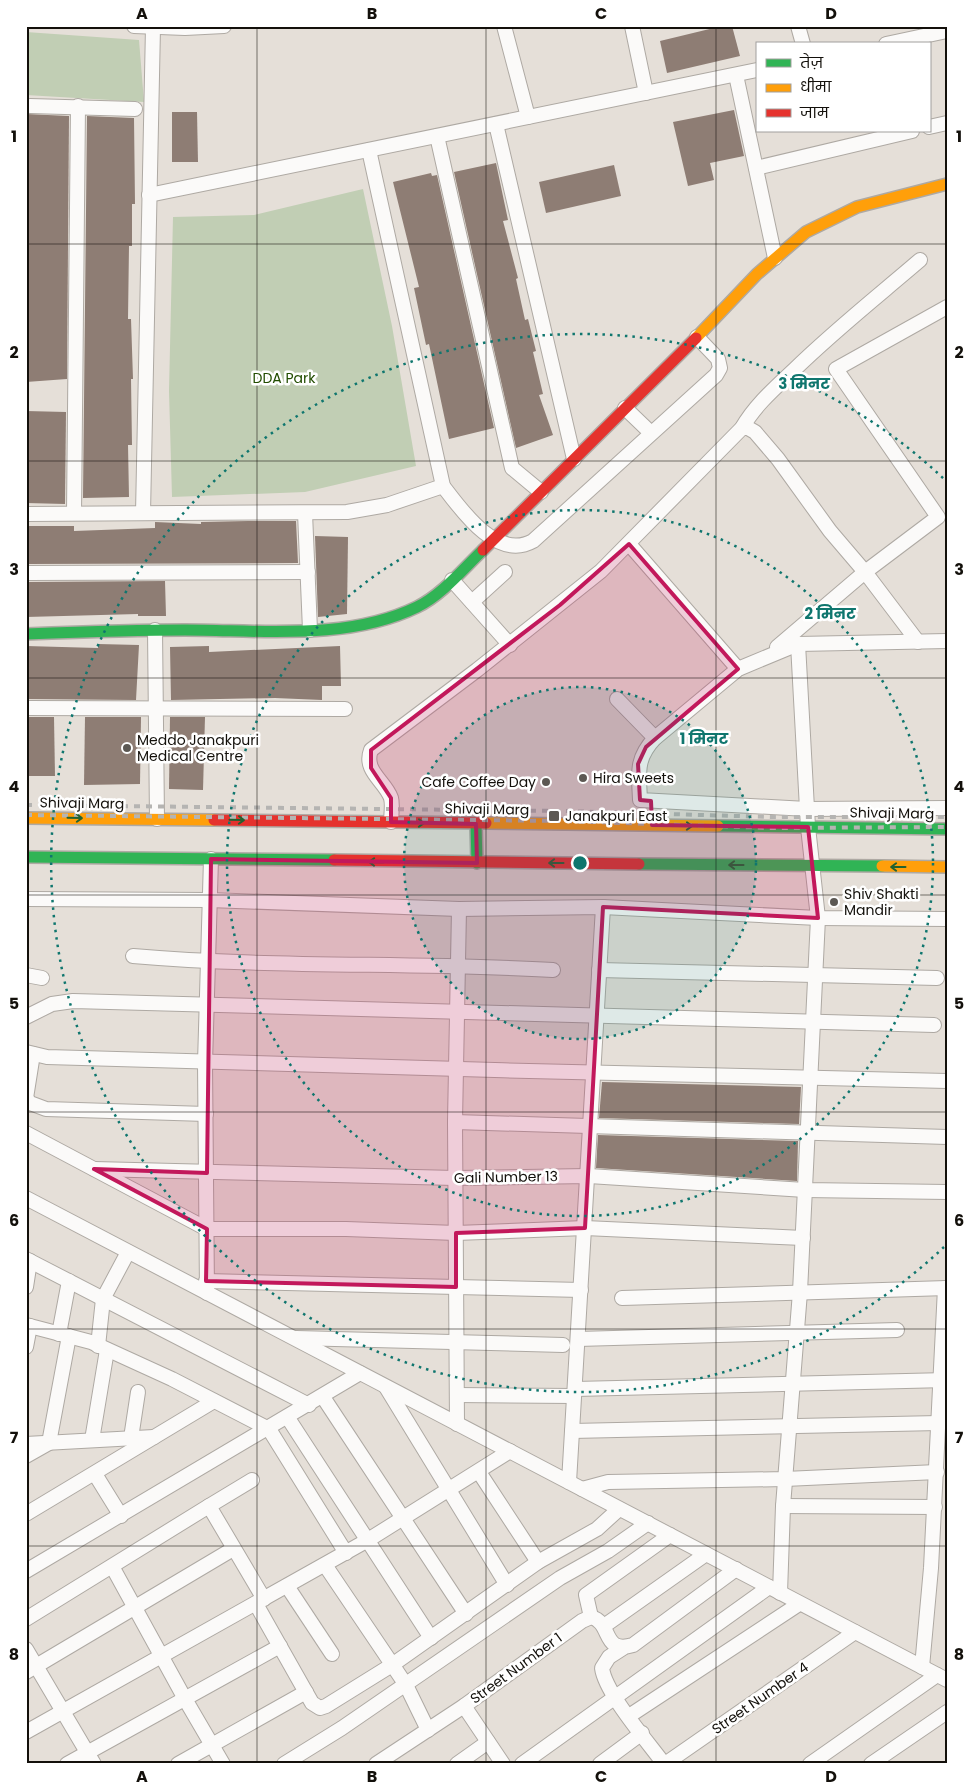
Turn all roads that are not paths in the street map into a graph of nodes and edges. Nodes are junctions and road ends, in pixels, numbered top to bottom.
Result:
1 (134, 26) edge
2 (224, 26) edge
3 (504, 26) edge
4 (632, 26) edge
5 (798, 26) edge
6 (153, 27) edge
7 (947, 31) edge
8 (802, 42) edge
9 (895, 42) edge
10 (756, 70) edge
11 (736, 75) junction
12 (646, 93) junction
13 (30, 106) dead end
14 (78, 106) junction
15 (135, 109) dead end
16 (528, 118) junction
17 (947, 123) edge
18 (496, 124) junction
19 (930, 127) edge
20 (908, 132) edge
21 (437, 136) junction
22 (369, 150) junction
23 (756, 168) junction
24 (947, 184) edge
25 (149, 195) junction
26 (775, 258) junction
27 (920, 260) dead end
28 (947, 307) edge
29 (697, 337) junction
30 (625, 408) junction
31 (742, 428) junction
32 (651, 434) junction
33 (574, 459) junction
34 (442, 486) junction
35 (541, 492) junction
36 (74, 513) junction
37 (305, 513) junction
38 (26, 514) edge
39 (143, 514) junction
40 (492, 540) junction
41 (629, 544) junction
42 (308, 572) junction
43 (505, 572) dead end
44 (865, 572) junction
45 (26, 573) edge
46 (452, 580) junction
47 (472, 602) junction
48 (155, 630) junction
49 (310, 630) junction
50 (26, 634) edge
51 (918, 642) junction
52 (947, 642) edge
53 (798, 644) junction
54 (510, 645) junction
55 (769, 654) junction
56 (738, 669) junction
57 (617, 699) dead end
58 (26, 708) edge
59 (156, 708) junction
60 (346, 709) dead end
61 (655, 738) junction
62 (651, 801) junction
63 (947, 808) edge
64 (807, 809) junction
65 (26, 818) edge
66 (157, 819) junction
67 (391, 822) junction
68 (476, 824) junction
69 (652, 825) junction
70 (808, 827) junction
71 (947, 828) edge
72 (26, 857) edge
73 (211, 860) junction
74 (476, 863) junction
75 (813, 866) junction
76 (947, 867) edge
77 (26, 899) edge
78 (209, 900) junction
79 (603, 907) junction
80 (459, 909) junction
81 (818, 918) junction
82 (947, 919) edge
83 (133, 956) dead end
84 (208, 962) junction
85 (458, 965) junction
86 (553, 970) dead end
87 (599, 970) junction
88 (26, 975) edge
89 (816, 976) junction
90 (42, 978) dead end
91 (937, 978) dead end
92 (207, 1006) junction
93 (457, 1012) junction
94 (597, 1016) junction
95 (26, 1017) edge
96 (814, 1021) junction
97 (934, 1025) dead end
98 (30, 1053) edge
99 (205, 1063) junction
100 (456, 1067) junction
101 (593, 1074) junction
102 (812, 1078) junction
103 (947, 1081) edge
104 (27, 1093) edge
105 (206, 1114) junction
106 (455, 1122) junction
107 (590, 1124) junction
108 (26, 1133) edge
109 (809, 1133) junction
110 (947, 1137) edge
111 (94, 1169) junction
112 (207, 1173) junction
113 (589, 1176) junction
114 (455, 1178) junction
115 (805, 1190) junction
116 (947, 1192) edge
117 (26, 1198) edge
118 (585, 1228) junction
119 (207, 1229) junction
120 (456, 1233) junction
121 (803, 1238) junction
122 (128, 1252) junction
123 (28, 1260) edge
124 (69, 1281) junction
125 (26, 1287) edge
126 (206, 1287) junction
127 (456, 1287) junction
128 (946, 1288) edge
129 (581, 1290) junction
130 (800, 1292) junction
131 (622, 1298) dead end
132 (103, 1299) junction
133 (28, 1325) edge
134 (897, 1330) dead end
135 (797, 1334) junction
136 (64, 1335) junction
137 (292, 1337) junction
138 (578, 1339) junction
139 (456, 1343) junction
140 (563, 1345) dead end
141 (26, 1347) edge
142 (103, 1348) junction
143 (360, 1373) junction
144 (944, 1380) edge
145 (793, 1384) junction
146 (385, 1386) junction
147 (138, 1392) dead end
148 (575, 1392) junction
149 (457, 1395) junction
150 (323, 1397) junction
151 (214, 1400) junction
152 (309, 1405) junction
153 (288, 1418) junction
154 (939, 1423) junction
155 (457, 1424) junction
156 (790, 1428) junction
157 (269, 1429) junction
158 (572, 1431) junction
159 (157, 1437) junction
160 (131, 1438) junction
161 (92, 1440) junction
162 (49, 1443) junction
163 (26, 1444) edge
164 (510, 1451) junction
165 (26, 1456) edge
166 (479, 1472) junction
167 (936, 1472) junction
168 (95, 1474) junction
169 (785, 1479) junction
170 (252, 1480) dead end
171 (570, 1482) junction
172 (582, 1489) junction
173 (448, 1491) junction
174 (209, 1506) junction
175 (783, 1506) junction
176 (935, 1507) junction
177 (619, 1509) junction
178 (26, 1514) edge
179 (121, 1516) junction
180 (403, 1519) junction
181 (648, 1524) junction
182 (670, 1535) junction
183 (368, 1540) junction
184 (233, 1549) junction
185 (346, 1553) junction
186 (706, 1554) junction
187 (538, 1562) junction
188 (325, 1565) junction
189 (113, 1568) junction
190 (736, 1569) junction
191 (26, 1571) edge
192 (507, 1585) junction
193 (287, 1586) junction
194 (775, 1590) junction
195 (260, 1601) junction
196 (799, 1604) junction
197 (135, 1608) junction
198 (466, 1614) junction
199 (591, 1616) junction
200 (26, 1619) edge
201 (604, 1626) junction
202 (855, 1632) junction
203 (431, 1638) junction
204 (280, 1646) junction
205 (623, 1648) junction
206 (26, 1649) edge
207 (332, 1654) dead end
208 (161, 1656) junction
209 (392, 1664) junction
210 (922, 1667) junction
211 (31, 1670) edge
212 (942, 1677) edge
213 (406, 1685) junction
214 (306, 1692) junction
215 (616, 1697) junction
216 (185, 1699) junction
217 (464, 1706) junction
218 (64, 1711) junction
219 (947, 1712) edge
220 (629, 1716) junction
221 (428, 1730) junction
222 (26, 1732) edge
223 (642, 1733) junction
224 (488, 1742) junction
225 (211, 1745) junction
226 (91, 1758) edge
227 (67, 1764) edge
228 (178, 1764) edge
229 (223, 1764) edge
230 (284, 1764) edge
231 (376, 1764) edge
232 (457, 1764) edge
233 (503, 1764) edge
234 (522, 1764) edge
235 (600, 1764) edge
236 (664, 1764) edge
237 (810, 1764) edge
238 (871, 1764) edge

1 - 6 street
2 - 6 street
3 - 16 street
4 - 12 street
5 - 8 street
6 - 25 street
7 - 9 street
10 - 11 street
11 - 12 street
11 - 23 street
12 - 16 street
13 - 14 street
14 - 15 street
14 - 36 street
16 - 18 street
17 - 19 street
18 - 21 street
18 - 33 street
20 - 23 street
21 - 22 street
21 - 35 street
22 - 25 street
22 - 34 street
23 - 26 street
24 - 26 main road
25 - 39 street
26 - 29 main road
27 - 31 street
28 - 44 street
29 - 30 main road
29 - 32 street
30 - 32 street
30 - 33 main road
31 - 41 street
31 - 44 street
32 - 40 street
33 - 35 main road
34 - 37 street
34 - 40 street
35 - 40 main road
36 - 38 street
36 - 39 street
37 - 39 street
37 - 42 street
40 - 46 main road
41 - 54 street
41 - 56 street
42 - 45 street
42 - 49 street
43 - 47 street
44 - 51 street
44 - 55 street
46 - 47 street
46 - 49 main road
47 - 54 street
48 - 49 main road
48 - 50 main road
48 - 59 street
51 - 52 street
51 - 53 street
53 - 55 street
53 - 64 street
54 - 67 street
55 - 56 street
56 - 61 street
57 - 61 street
58 - 59 street
59 - 60 street
59 - 66 street
61 - 62 street
62 - 64 street
62 - 69 street
63 - 64 street
64 - 70 street
65 -> 66 main road, Shivaji Marg
66 -> 67 main road, Shivaji Marg
67 -> 68 main road, Shivaji Marg
68 - 69 main road, Shivaji Marg
68 - 74 main road
69 -> 70 main road, Shivaji Marg
70 - 71 main road, Shivaji Marg
70 - 75 street
72 - 73 main road
74 -> 73 main road
73 - 78 street
75 -> 74 main road
76 -> 75 main road
75 - 81 street
77 - 78 street
78 - 80 street
78 - 84 street
79 - 80 street
79 - 81 street
79 - 87 street
80 - 85 street
81 - 82 street
81 - 89 street
83 - 84 street
84 - 85 street
84 - 92 street
85 - 86 street
85 - 93 street
87 - 89 street
87 - 94 street
88 - 90 street
89 - 91 street
89 - 96 street
92 - 93 street
92 - 95 street
92 - 99 street
93 - 94 street
93 - 100 street
94 - 96 street
94 - 101 street
96 - 97 street
96 - 102 street
98 - 99 street
98 - 104 street
99 - 100 street
99 - 105 street
100 - 101 street
100 - 106 street
101 - 102 street
101 - 107 street
102 - 103 street
102 - 109 street
104 - 105 street
105 - 112 street
106 - 107 street
106 - 114 street
107 - 109 street
107 - 113 street
108 - 111 street
109 - 110 street
109 - 115 street
111 - 112 street, Gali Number 13
111 - 119 street
112 - 114 street, Gali Number 13
112 - 119 street
113 - 114 street, Gali Number 13
113 - 115 street, Gali Number 13
113 - 118 street
114 - 120 street
115 - 116 street, Gali Number 13
115 - 121 street
117 - 122 street
118 - 120 street
118 - 121 street
118 - 129 street
119 - 120 street
119 - 126 street
120 - 127 street
121 - 130 street
122 - 126 street
122 - 132 street
123 - 124 street
123 - 125 street
124 - 132 street
124 - 136 street
126 - 127 street
126 - 137 street
127 - 129 street
127 - 139 street
128 - 130 street
128 - 144 street
129 - 138 street
130 - 131 street
130 - 135 street
132 - 142 street
132 - 152 street
133 - 136 street
133 - 141 street
134 - 135 street
135 - 138 street
135 - 145 street
136 - 142 street
136 - 162 street
137 - 139 street
137 - 143 street
138 - 148 street
139 - 140 street
139 - 149 street
142 - 151 street
142 - 161 street
143 - 146 street
143 - 150 street
144 - 145 street
144 - 154 street
145 - 148 street
145 - 156 street
146 - 155 street
146 - 173 street
147 - 160 street
148 - 149 street
148 - 158 street
149 - 155 street
150 - 152 street
150 - 180 street
151 - 157 street
151 - 159 street
152 - 153 street
153 - 157 street
153 - 183 street
154 - 156 street
154 - 167 street
155 - 164 street
156 - 158 street
156 - 169 street
157 - 179 street
157 - 185 street
158 - 171 street
159 - 160 street
159 - 168 street
160 - 161 street
161 - 162 street
162 - 163 street
162 - 165 street
164 - 166 street
164 - 171 street
166 - 173 street
166 - 187 street
167 - 169 street
167 - 176 street
168 - 178 street
168 - 179 street
169 - 172 street
169 - 175 street
170 - 174 street
171 - 172 street
172 - 177 street
173 - 180 street
173 - 192 street
174 - 184 street
174 - 189 street
175 - 176 street
175 - 194 street
176 - 210 street
177 - 181 street
177 - 187 street
179 - 191 street
180 - 183 street
180 - 198 street
181 - 182 street
181 - 213 street
182 - 186 street
182 - 199 street
183 - 185 street
183 - 203 street
184 - 195 street
184 - 197 street
185 - 188 street
186 - 190 street
186 - 201 street
187 - 192 street
188 - 193 street
188 - 209 street
189 - 197 street
189 - 200 street
190 - 194 street
190 - 205 street
192 - 198 street
193 - 195 street
193 - 207 street
194 - 196 street
194 - 215 street
195 - 204 street
195 - 208 street
196 - 202 street
196 - 220 street
197 - 208 street
197 - 211 street
198 - 203 street
199 - 201 street
199 - 217 street, Street Number 1
201 - 205 street
202 - 210 street
202 - 236 street, Street Number 4
203 - 209 street
204 - 214 street
204 - 216 street
205 - 215 street
206 - 211 street
208 - 216 street
208 - 218 street
209 - 213 street
209 - 214 street
210 - 212 street
211 - 218 street
212 - 237 street
213 - 221 street
213 - 230 street
214 - 225 street
215 - 220 street
215 - 234 street
216 - 225 street
216 - 226 street
217 - 221 street, Street Number 1
217 - 224 street
218 - 222 street
218 - 226 street
219 - 238 street
220 - 223 street
221 - 231 street, Street Number 1
223 - 235 street
223 - 236 street
224 - 232 street
224 - 233 street
225 - 228 street
225 - 229 street
226 - 227 street

